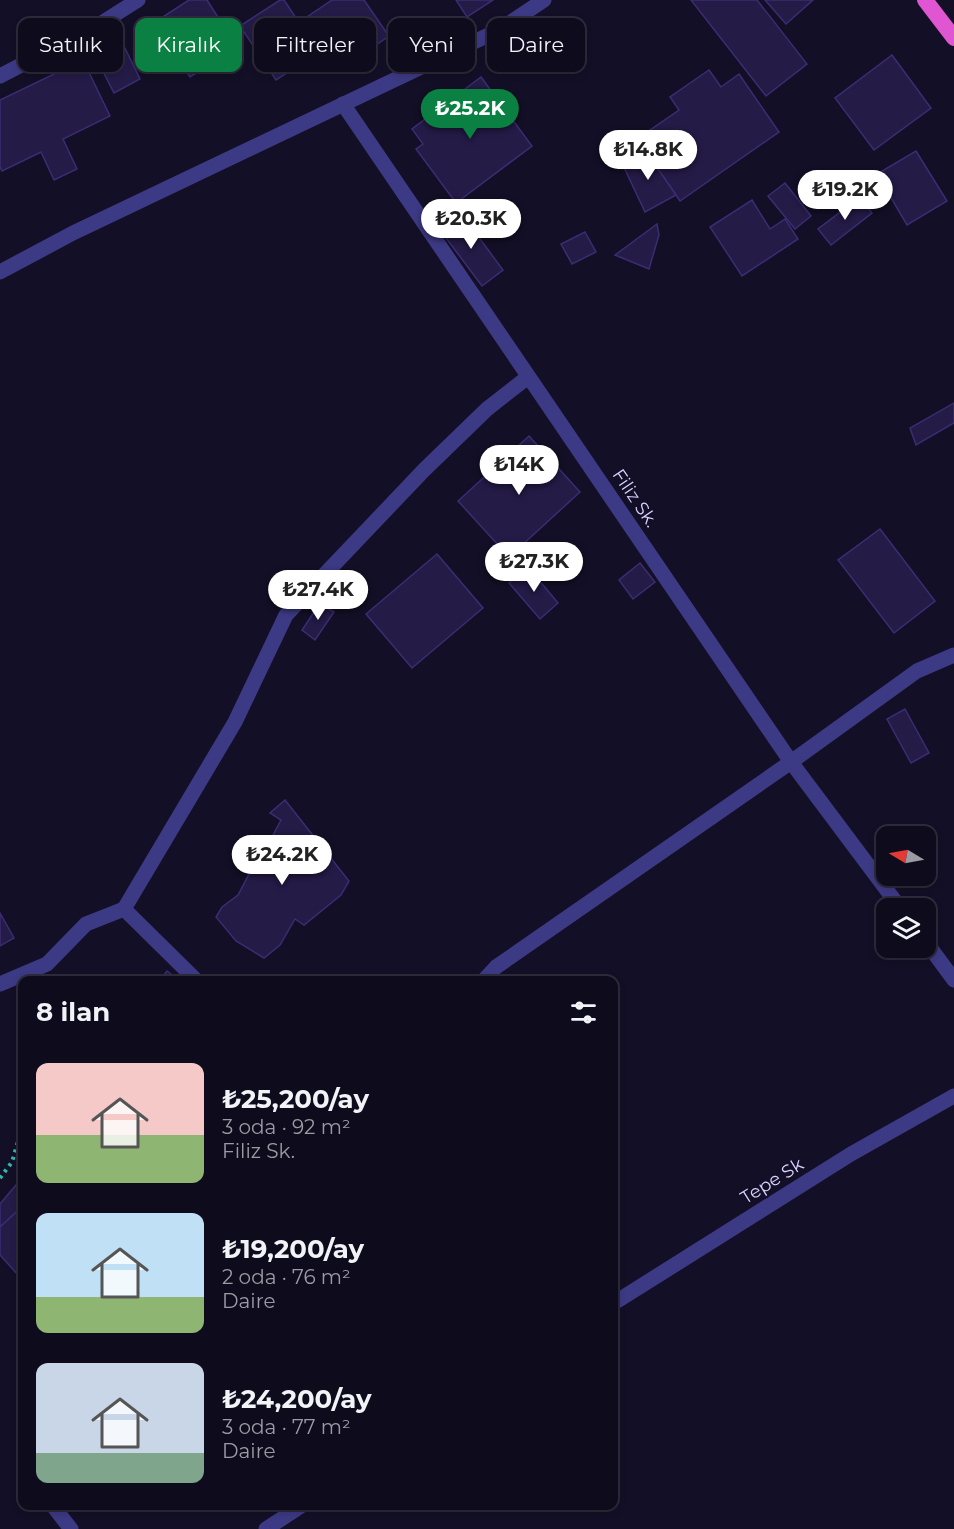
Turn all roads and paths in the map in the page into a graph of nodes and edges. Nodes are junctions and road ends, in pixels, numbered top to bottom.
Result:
1 (138, 0) edge
2 (544, 0) edge
3 (925, 0) edge
4 (954, 38) edge
5 (0, 76) edge
6 (343, 105) junction
7 (0, 272) edge
8 (528, 376) junction
9 (954, 655) edge
10 (791, 762) junction
11 (893, 898) edge
12 (124, 909) junction
13 (936, 956) edge
14 (18, 976) edge
15 (19, 976) edge
16 (192, 976) edge
17 (488, 976) edge
18 (954, 980) edge
19 (0, 984) edge
20 (954, 1096) edge
21 (18, 1142) edge
22 (0, 1178) edge
23 (618, 1300) edge
24 (56, 1510) edge
25 (295, 1510) edge
26 (71, 1529) edge
27 (266, 1529) edge

1 - 5 street
2 - 6 street
3 - 4 highway
6 - 7 street
6 - 8 street, Filiz Sk.
8 - 10 street, Filiz Sk.
8 - 12 street
9 - 10 street
10 - 11 street, Filiz Sk.
10 - 17 street
12 - 15 street
12 - 16 street
13 - 18 street
14 - 19 street
20 - 23 street, Tepe Sk
21 - 22 path
24 - 26 street
25 - 27 street

